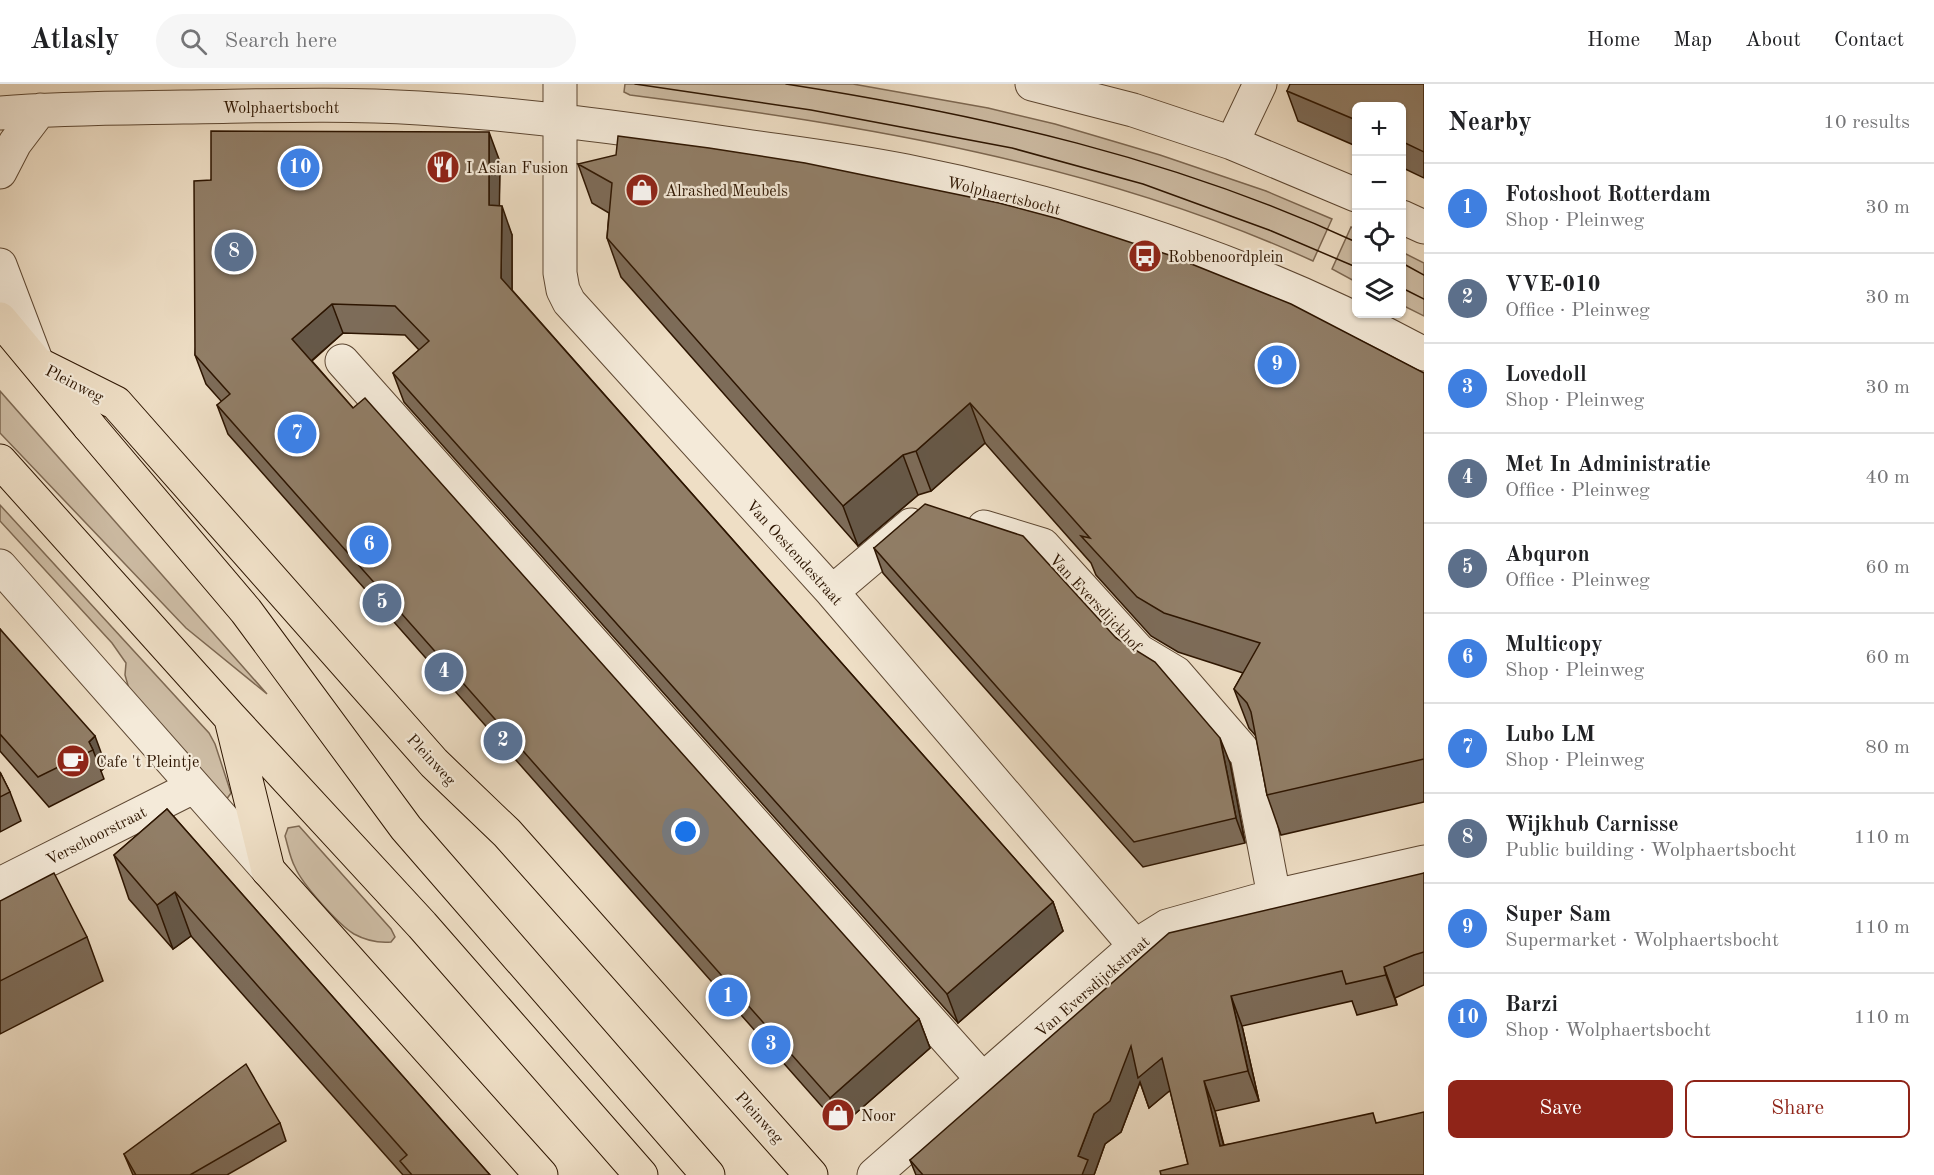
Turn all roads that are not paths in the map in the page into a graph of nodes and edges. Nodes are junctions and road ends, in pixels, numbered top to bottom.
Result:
1 (560, 84) edge
2 (1032, 84) edge
3 (1260, 84) edge
4 (40, 110) junction
5 (0, 113) edge
6 (561, 120) junction
7 (1232, 143) junction
8 (0, 172) edge
9 (1352, 193) edge
10 (1406, 219) edge
11 (1424, 227) edge
12 (0, 265) edge
13 (0, 319) edge
14 (1424, 354) edge
15 (342, 361) dead end
16 (38, 364) junction
17 (0, 461) edge
18 (0, 566) edge
19 (832, 592) junction
20 (230, 717) junction
21 (193, 786) junction
22 (1424, 862) edge
23 (268, 870) junction
24 (0, 884) edge
25 (1274, 896) junction
26 (1135, 946) junction
27 (984, 1080) junction
28 (541, 1175) edge
29 (641, 1175) edge
30 (708, 1175) edge
31 (811, 1175) edge
32 (874, 1175) edge

1 - 6 street
2 - 7 street
3 - 7 street
4 - 5 street, Wolphaertsbocht
4 - 6 street, Wolphaertsbocht
4 - 8 street
6 - 14 street, Wolphaertsbocht
6 - 19 street, Van Oestendestraat
7 - 9 street
10 - 11 street
12 - 16 street, Pleinweg
13 - 16 main road, Pleinweg
15 - 27 street
16 - 30 main road, Pleinweg
16 - 31 main road, Pleinweg
17 - 20 main road
18 - 21 street
19 - 25 street, Van Eversdijckhof
19 - 26 street, Van Oestendestraat
20 - 23 main road
20 - 29 main road
21 - 23 street
21 - 24 street, Verschoorstraat
22 - 25 street, Van Eversdijckstraat
23 - 28 main road
25 - 26 street, Van Eversdijckstraat
26 - 27 street, Van Eversdijckstraat
27 - 32 street, Van Eversdijckstraat

